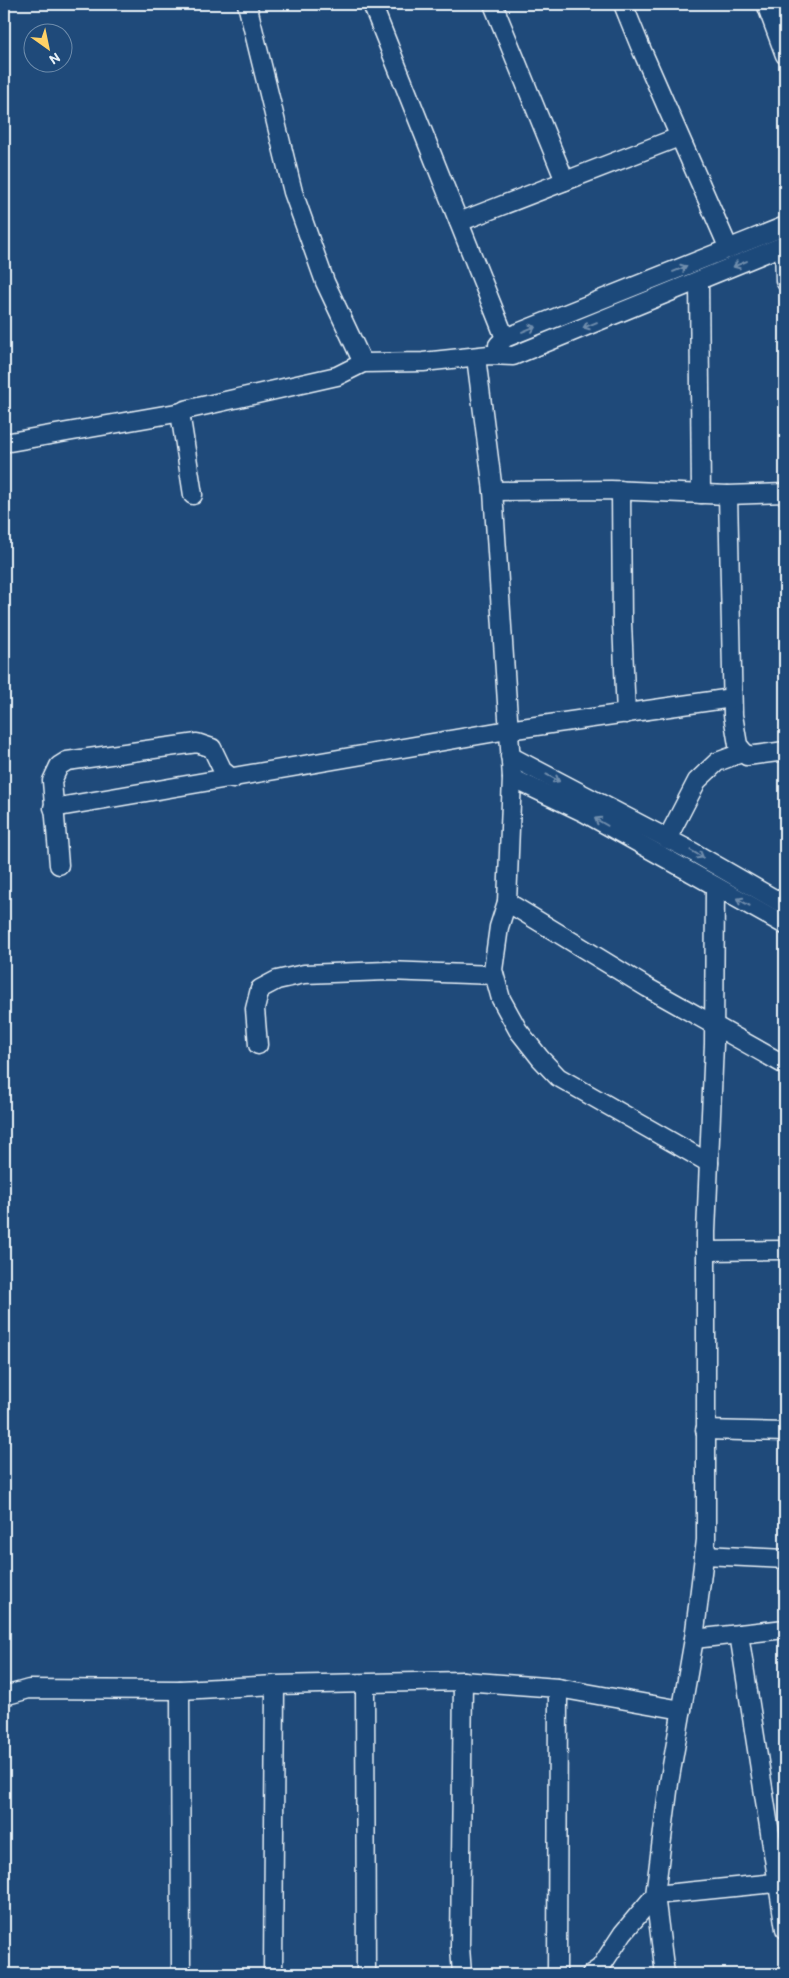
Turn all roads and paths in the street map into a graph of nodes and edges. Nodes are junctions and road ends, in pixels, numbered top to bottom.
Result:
1 (248, 4) edge
2 (372, 4) edge
3 (493, 4) edge
4 (624, 4) edge
5 (766, 4) edge
6 (785, 55) edge
7 (679, 137) junction
8 (565, 181) junction
9 (459, 222) junction
10 (785, 226) edge
11 (785, 245) edge
12 (728, 249) junction
13 (699, 281) junction
14 (785, 281) edge
15 (505, 338) junction
16 (482, 356) junction
17 (363, 363) junction
18 (182, 412) junction
19 (4, 443) edge
20 (621, 490) junction
21 (493, 491) junction
22 (785, 493) edge
23 (701, 494) junction
24 (193, 495) dead end
25 (728, 495) junction
26 (732, 698) junction
27 (626, 714) junction
28 (508, 730) junction
29 (785, 751) edge
30 (744, 752) junction
31 (510, 756) junction
32 (512, 778) junction
33 (233, 779) junction
34 (54, 808) junction
35 (667, 838) junction
36 (59, 865) dead end
37 (715, 886) junction
38 (507, 902) junction
39 (785, 905) edge
40 (785, 925) edge
41 (494, 975) junction
42 (714, 1024) junction
43 (258, 1045) dead end
44 (785, 1065) edge
45 (709, 1163) junction
46 (785, 1250) edge
47 (706, 1251) junction
48 (705, 1430) junction
49 (785, 1432) edge
50 (704, 1555) junction
51 (785, 1559) edge
52 (785, 1629) edge
53 (738, 1634) junction
54 (694, 1638) junction
55 (463, 1682) junction
56 (275, 1685) junction
57 (365, 1685) junction
58 (558, 1688) junction
59 (180, 1690) junction
60 (4, 1696) edge
61 (682, 1710) junction
62 (782, 1882) edge
63 (655, 1895) junction
64 (785, 1929) edge
65 (182, 1974) edge
66 (273, 1974) edge
67 (366, 1974) edge
68 (462, 1974) edge
69 (557, 1974) edge
70 (591, 1974) edge
71 (665, 1974) edge

1 - 17 street
2 - 9 street
3 - 8 street
4 - 7 street
5 - 6 street
7 - 8 street
7 - 12 street
8 - 9 street
9 - 15 street
10 - 12 street
11 -> 13 street
11 - 14 street
15 -> 12 street
13 -> 16 street
13 - 23 street
15 - 16 street
16 - 17 street
16 - 21 street
17 - 18 street
18 - 19 street
18 - 24 street
20 - 21 street
20 - 23 street
20 - 27 street
21 - 28 street
22 - 25 street
23 - 25 street
25 - 26 street
26 - 27 street
26 - 30 street
27 - 28 street
28 - 31 street
28 - 33 street
29 - 30 street
30 - 35 street
31 - 32 street
31 -> 35 street
37 -> 32 street
32 - 38 street
33 - 34 street
33 - 34 street
34 - 36 street
35 -> 39 street
40 -> 37 street
37 - 42 street
38 - 41 street
38 - 42 street
41 - 43 street
41 - 45 street
42 - 44 street
42 - 45 street
45 - 47 street
46 - 47 street
47 - 48 street
48 - 49 street
48 - 50 street
50 - 51 street
50 - 54 street
52 - 53 street
53 - 54 street
53 - 62 street
54 - 61 street
55 - 57 street
55 - 58 street
55 - 68 street
56 - 57 street
56 - 59 street
56 - 66 street
57 - 67 street
58 - 61 street
58 - 69 street
59 - 60 street
59 - 65 street
61 - 63 street
62 - 63 street
62 - 64 street
63 - 70 street
63 - 71 street

